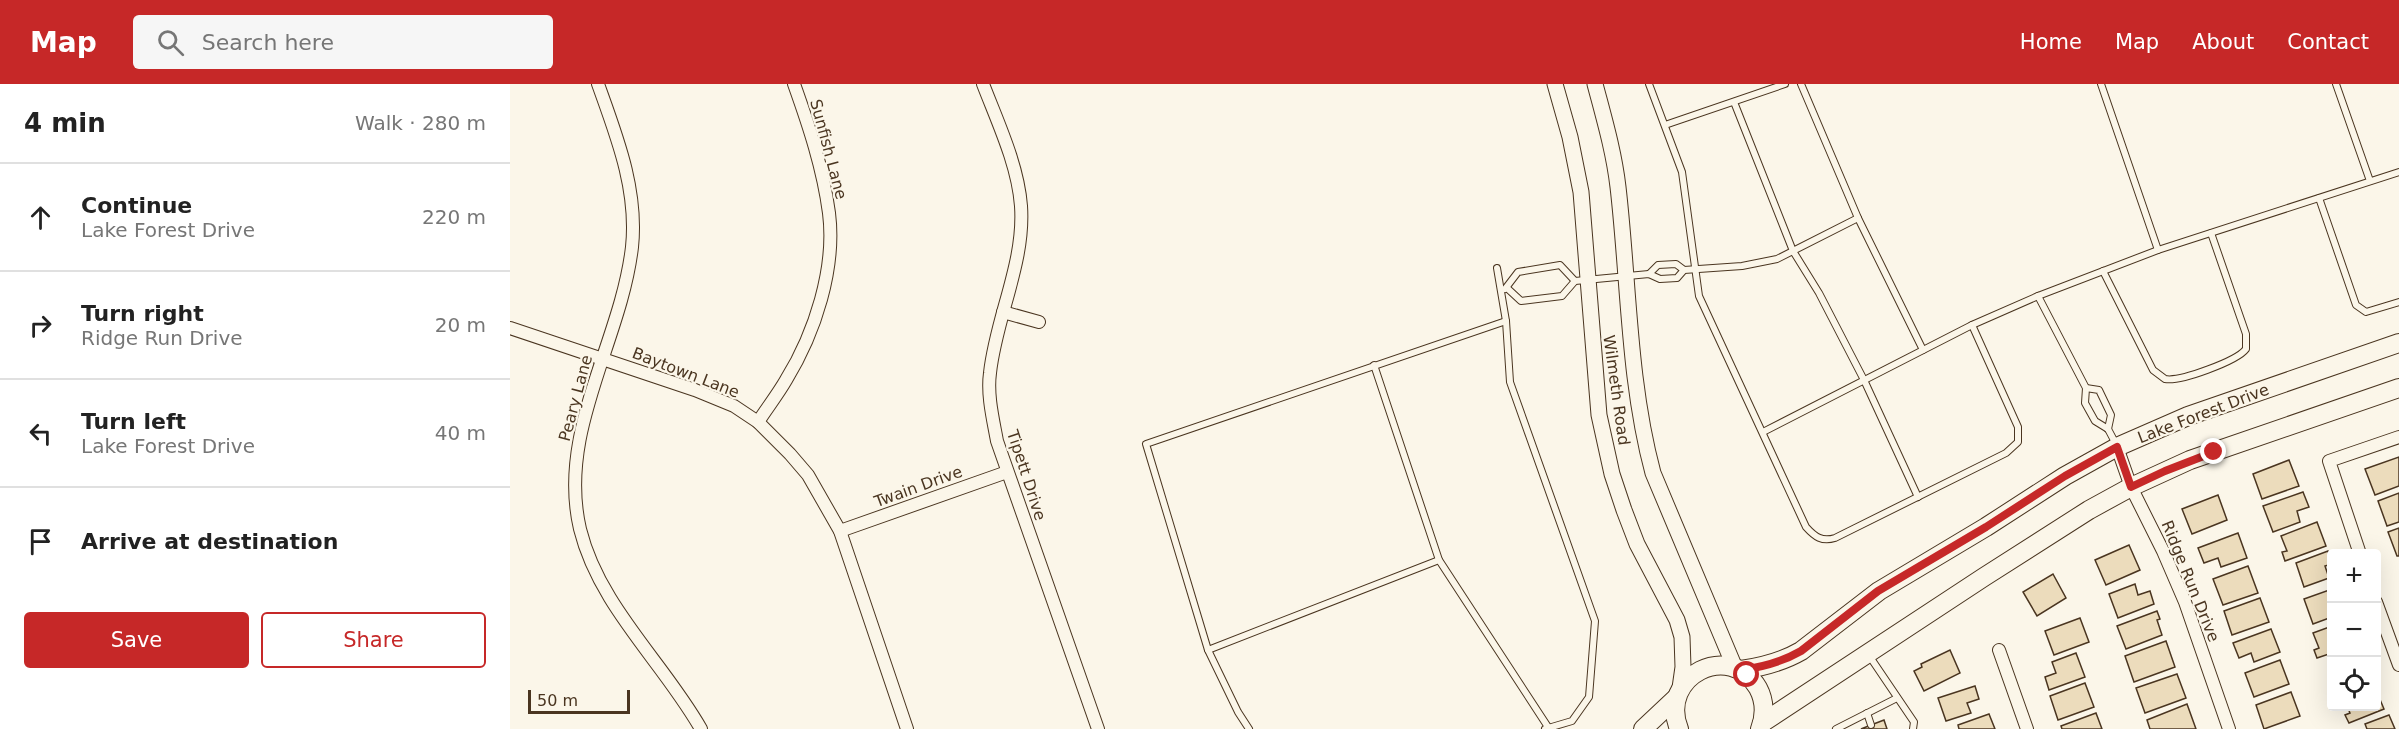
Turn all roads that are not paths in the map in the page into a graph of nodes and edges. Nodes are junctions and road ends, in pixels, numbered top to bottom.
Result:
1 (598, 84) edge
2 (794, 84) edge
3 (983, 84) edge
4 (1555, 84) edge
5 (1595, 84) edge
6 (1649, 84) edge
7 (1785, 84) edge
8 (1802, 84) edge
9 (2101, 84) edge
10 (2336, 84) edge
11 (1734, 102) junction
12 (1665, 125) junction
13 (2399, 172) edge
14 (2370, 181) junction
15 (2319, 198) junction
16 (1858, 218) junction
17 (2211, 233) junction
18 (2158, 250) junction
19 (1793, 251) junction
20 (1497, 268) dead end
21 (1694, 269) junction
22 (1684, 270) junction
23 (2103, 271) junction
24 (1649, 274) junction
25 (1626, 277) junction
26 (1581, 280) junction
27 (1504, 289) junction
28 (2038, 296) junction
29 (2399, 302) edge
30 (1003, 312) junction
31 (1506, 321) junction
32 (1039, 322) dead end
33 (1972, 325) junction
34 (510, 328) edge
35 (2399, 343) edge
36 (1923, 350) junction
37 (603, 359) junction
38 (1374, 365) junction
39 (1864, 380) junction
40 (2086, 387) junction
41 (2399, 387) edge
42 (758, 422) junction
43 (2108, 429) junction
44 (1763, 432) junction
45 (2399, 437) edge
46 (2117, 447) junction
47 (1007, 472) junction
48 (2131, 487) junction
49 (1918, 497) junction
50 (840, 531) junction
51 (2358, 549) edge
52 (1439, 561) junction
53 (2376, 603) edge
54 (1208, 650) junction
55 (1999, 650) dead end
56 (1868, 654) junction
57 (2399, 665) edge
58 (1738, 669) junction
59 (1678, 693) junction
60 (1897, 698) junction
61 (1867, 713) junction
62 (1854, 720) junction
63 (1871, 725) dead end
64 (1761, 726) edge
65 (1547, 728) edge
66 (1839, 728) edge
67 (701, 729) edge
68 (906, 729) edge
69 (1098, 729) edge
70 (1250, 729) edge
71 (1643, 729) edge
72 (1679, 729) edge
73 (1857, 729) edge
74 (1913, 729) edge
75 (2027, 729) edge
76 (2229, 729) edge

1 - 37 street, Peary Lane
2 - 42 street, Sunfish Lane
3 - 30 street, Tipett Drive
4 - 26 street, Wilmeth Road
5 - 25 street, Wilmeth Road
6 - 12 lane
7 - 11 lane
8 - 16 lane
9 - 18 lane
10 - 14 lane
11 - 12 lane
11 - 19 lane
12 - 21 lane
13 - 14 lane
14 - 15 lane
15 - 17 lane
15 - 29 lane
16 - 19 lane
16 - 36 lane
17 - 18 lane
17 - 23 lane
18 - 23 lane
19 - 21 lane
19 - 39 lane
20 - 27 lane
21 - 22 lane
21 - 44 lane
22 - 24 lane
22 - 24 lane
23 - 28 lane
24 - 25 lane
25 - 26 lane
25 - 58 street, Wilmeth Road
26 - 27 lane
26 - 27 lane
26 - 59 street, Wilmeth Road
27 - 31 lane
28 - 33 lane
28 - 40 lane
30 - 32 street
30 - 47 street, Tipett Drive
31 - 38 lane
31 - 65 lane
33 - 36 lane
33 - 49 lane
34 - 37 street, Baytown Lane
35 - 46 main road, Lake Forest Drive
36 - 39 lane
37 - 42 street, Baytown Lane
37 - 67 street, Peary Lane
38 - 52 lane
38 - 54 lane
39 - 44 lane
39 - 49 lane
40 - 43 lane
40 - 43 lane
41 - 48 main road
42 - 50 street, Baytown Lane
43 - 46 lane
44 - 49 lane
45 - 51 street
46 - 48 street, Ridge Run Drive
46 - 58 main road, Lake Forest Drive
47 - 50 street, Twain Drive
47 - 69 street, Tipett Drive
48 - 56 main road
48 - 76 street, Ridge Run Drive
50 - 68 street, Baytown Lane
52 - 54 lane
52 - 65 lane
53 - 57 street
54 - 70 lane
55 - 75 street
56 - 60 lane
56 - 64 main road
58 - 59 main road, Lake Forest Drive
58 - 64 main road
59 - 71 main road
59 - 72 main road
60 - 61 lane
60 - 74 lane
61 - 62 lane
61 - 63 lane
62 - 66 lane
62 - 73 lane

